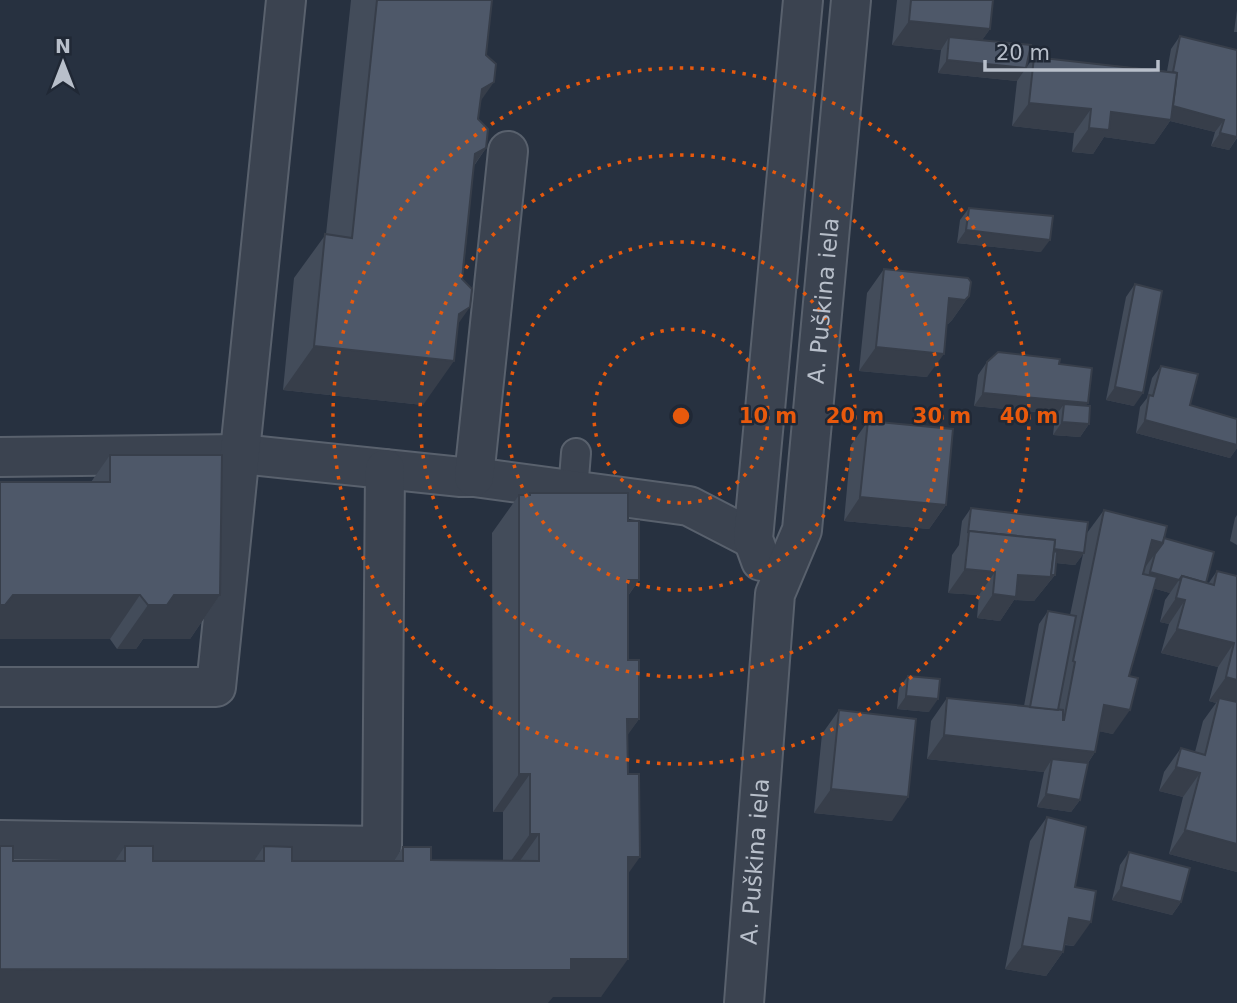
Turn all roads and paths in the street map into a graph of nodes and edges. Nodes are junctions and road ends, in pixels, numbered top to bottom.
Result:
1 (286, 0) edge
2 (803, 0) edge
3 (851, 0) edge
4 (508, 151) dead end
5 (576, 453) dead end
6 (240, 454) junction
7 (0, 457) edge
8 (385, 468) junction
9 (474, 477) junction
10 (573, 491) junction
11 (753, 539) junction
12 (775, 594) junction
13 (0, 687) edge
14 (0, 840) edge
15 (744, 1003) edge

1 - 6 street
2 - 11 street, A. Puškina iela
3 - 12 street, A. Puškina iela
4 - 9 street
5 - 10 lane
6 - 7 street
6 - 8 street
6 - 13 street
8 - 9 street
8 - 14 street
9 - 10 street
10 - 11 street
11 - 12 street, A. Puškina iela
12 - 15 street, A. Puškina iela

